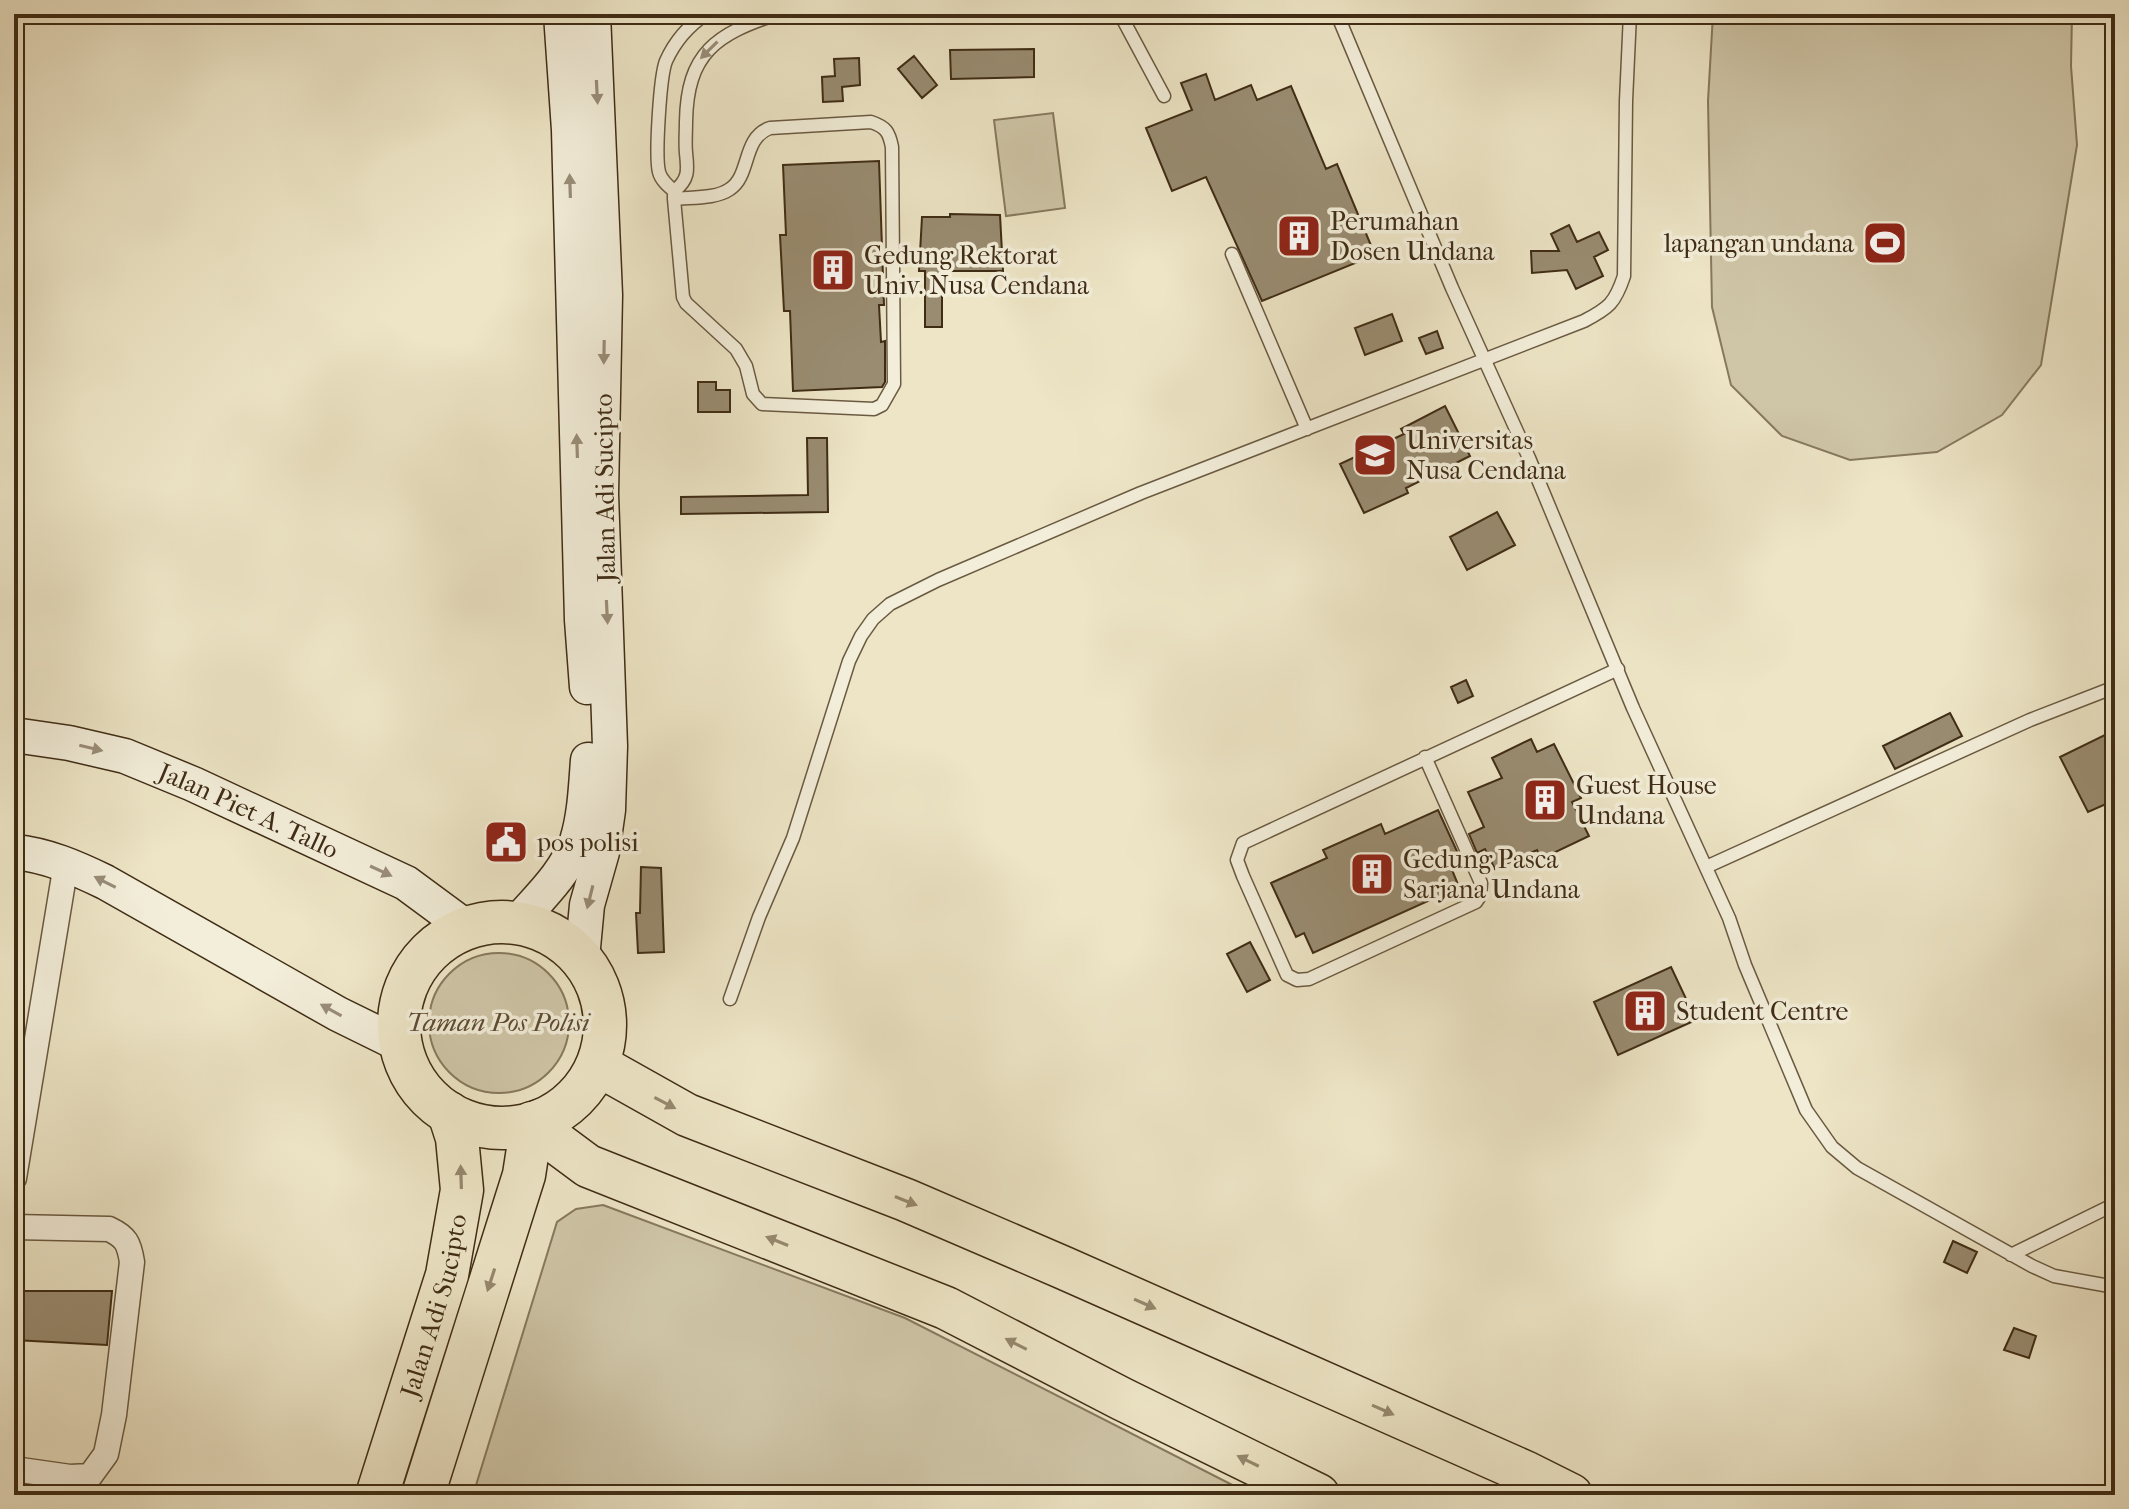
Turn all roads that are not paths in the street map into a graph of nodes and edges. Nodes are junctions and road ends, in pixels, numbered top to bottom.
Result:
1 (561, 14) edge
2 (593, 14) edge
3 (706, 14) edge
4 (777, 14) edge
5 (1059, 14) edge
6 (1072, 14) edge
7 (1120, 14) edge
8 (1337, 14) edge
9 (1630, 14) edge
10 (1164, 96) dead end
11 (674, 195) junction
12 (1232, 254) dead end
13 (1485, 360) junction
14 (1307, 429) junction
15 (1618, 669) junction
16 (2115, 687) edge
17 (14, 735) edge
18 (1425, 757) junction
19 (14, 852) edge
20 (66, 864) junction
21 (1706, 867) junction
22 (517, 923) junction
23 (467, 928) junction
24 (582, 958) junction
25 (730, 999) dead end
26 (401, 1045) junction
27 (598, 1065) junction
28 (449, 1113) junction
29 (535, 1122) junction
30 (14, 1178) edge
31 (2115, 1204) edge
32 (14, 1227) edge
33 (2011, 1255) junction
34 (2115, 1287) edge
35 (14, 1469) edge
36 (70, 1486) edge
37 (377, 1495) edge
38 (423, 1495) edge
39 (1318, 1495) edge
40 (1571, 1495) edge

22 -> 1 main road, Jalan Adi Sucipto
2 -> 24 main road, Jalan Adi Sucipto
3 - 11 lane
4 -> 11 lane
5 - 6 lane
7 - 10 lane
8 - 13 lane
9 - 13 lane
11 - 11 lane
12 - 14 lane
13 - 14 lane
13 - 15 lane
14 - 25 lane
15 - 18 lane
15 - 21 lane
16 - 21 lane
17 -> 23 main road, Jalan Piet A. Tallo
18 - 18 lane
19 - 20 main road
26 -> 20 main road
20 - 30 street
21 - 33 lane
22 - 23 highway
22 - 24 highway
23 - 26 highway
24 - 27 highway
26 - 28 highway
27 - 29 highway
27 -> 40 highway
28 - 29 highway
37 -> 28 highway, Jalan Adi Sucipto
29 -> 38 highway, Jalan Adi Sucipto
39 -> 29 highway
31 - 33 lane
32 - 36 street
33 - 34 lane
35 - 36 street

